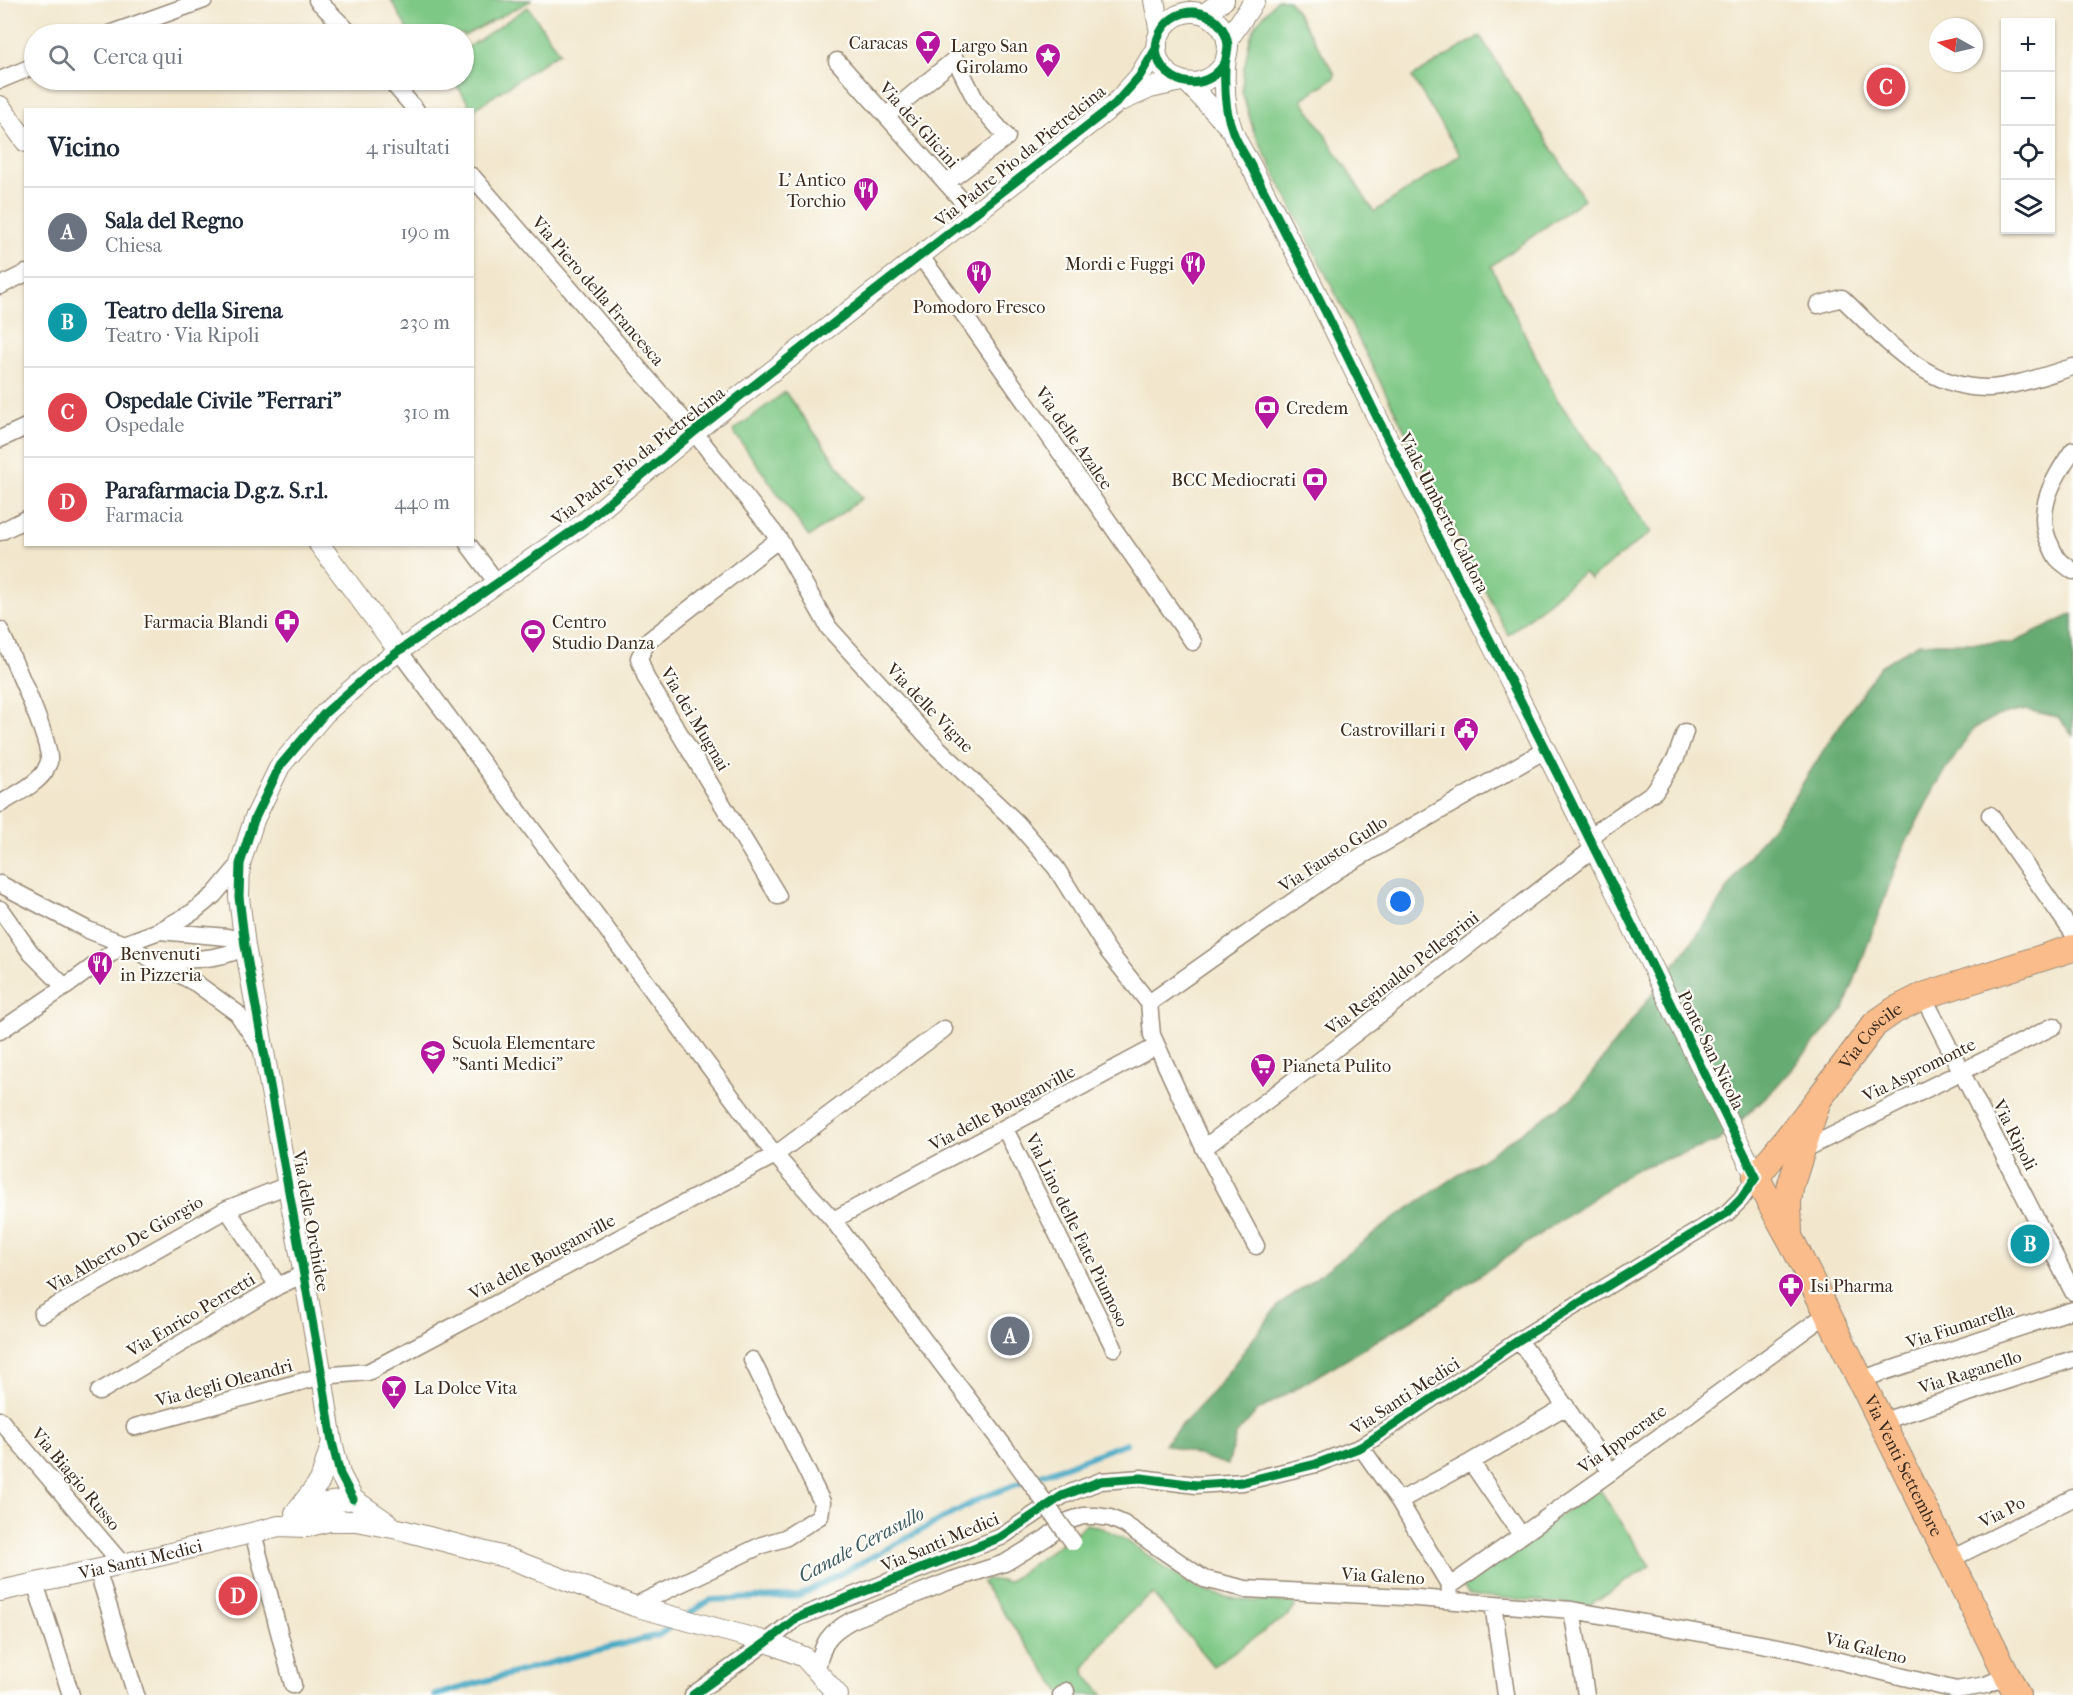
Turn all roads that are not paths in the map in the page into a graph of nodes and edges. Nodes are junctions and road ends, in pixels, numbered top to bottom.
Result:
1 (204, 0) edge
2 (317, 0) edge
3 (1154, 0) edge
4 (1224, 0) edge
5 (1255, 0) edge
6 (1196, 9) edge
7 (137, 24) edge
8 (341, 24) edge
9 (1158, 40) junction
10 (1227, 41) junction
11 (837, 61) dead end
12 (1225, 63) junction
13 (24, 70) edge
14 (0, 80) edge
15 (1184, 82) junction
16 (399, 90) edge
17 (1115, 104) junction
18 (0, 106) edge
19 (414, 108) edge
20 (886, 116) junction
21 (1232, 130) junction
22 (24, 139) edge
23 (474, 178) edge
24 (946, 183) junction
25 (974, 214) junction
26 (921, 256) junction
27 (24, 274) edge
28 (0, 286) edge
29 (1818, 305) dead end
30 (2073, 367) edge
31 (24, 427) edge
32 (694, 432) junction
33 (0, 440) edge
34 (2073, 450) edge
35 (24, 520) edge
36 (0, 532) edge
37 (779, 539) junction
38 (320, 546) edge
39 (469, 546) edge
40 (2073, 571) edge
41 (497, 583) junction
42 (0, 630) edge
43 (1193, 642) dead end
44 (399, 651) junction
45 (1685, 732) dead end
46 (1545, 750) junction
47 (0, 804) edge
48 (1990, 815) dead end
49 (1592, 843) junction
50 (240, 864) junction
51 (2, 888) edge
52 (778, 896) dead end
53 (0, 909) edge
54 (159, 932) junction
55 (2073, 933) edge
56 (124, 944) junction
57 (245, 946) junction
58 (2073, 948) edge
59 (157, 962) junction
60 (1655, 973) joint
61 (65, 987) junction
62 (1923, 996) junction
63 (1149, 1003) junction
64 (2054, 1026) dead end
65 (944, 1029) dead end
66 (0, 1031) edge
67 (1157, 1046) junction
68 (265, 1056) junction
69 (1961, 1071) junction
70 (1818, 1101) junction
71 (1005, 1129) junction
72 (1204, 1148) junction
73 (1803, 1149) junction
74 (775, 1155) junction
75 (1756, 1177) junction
76 (288, 1185) junction
77 (227, 1209) junction
78 (833, 1220) junction
79 (1789, 1237) junction
80 (1256, 1246) dead end
81 (304, 1274) junction
82 (278, 1286) junction
83 (2073, 1292) edge
84 (2073, 1310) edge
85 (1828, 1313) junction
86 (42, 1314) dead end
87 (1519, 1340) junction
88 (1114, 1348) dead end
89 (2073, 1359) edge
90 (752, 1360) dead end
91 (322, 1376) junction
92 (1859, 1380) junction
93 (99, 1392) dead end
94 (1566, 1406) junction
95 (0, 1420) edge
96 (1880, 1422) junction
97 (135, 1427) dead end
98 (332, 1442) junction
99 (1361, 1447) junction
100 (1471, 1462) junction
101 (1611, 1472) junction
102 (2073, 1498) edge
103 (353, 1499) junction
104 (1399, 1501) junction
105 (296, 1512) junction
106 (329, 1521) junction
107 (279, 1526) junction
108 (398, 1528) junction
109 (253, 1533) junction
110 (1521, 1535) junction
111 (1073, 1542) dead end
112 (1949, 1560) junction
113 (122, 1564) junction
114 (97, 1569) junction
115 (35, 1583) junction
116 (0, 1591) edge
117 (1449, 1593) junction
118 (1493, 1604) junction
119 (634, 1606) junction
120 (1572, 1610) junction
121 (767, 1642) junction
122 (816, 1670) junction
123 (293, 1685) dead end
124 (2013, 1685) edge
125 (71, 1695) edge
126 (136, 1695) edge
127 (693, 1695) edge
128 (838, 1695) edge
129 (1506, 1695) edge
130 (1586, 1695) edge

1 - 7 street
2 - 8 street
3 - 9 street
4 - 6 street
5 - 10 street
6 - 9 street
6 - 10 street
9 - 15 street
9 - 17 street, Via Padre Pio da Pietrelcina
10 - 12 street
11 - 20 street, Via dei Glicini
12 - 15 street
12 - 21 street, Viale Umberto Caldora
13 - 14 street
15 - 17 street, Via Padre Pio da Pietrelcina
15 - 21 street, Viale Umberto Caldora
16 - 19 street
17 - 25 street, Via Padre Pio da Pietrelcina
18 - 22 street
20 - 24 street, Via dei Glicini
20 - 24 street
21 - 46 street, Viale Umberto Caldora
23 - 32 street, Via Piero della Francesca
24 - 25 street, Via dei Glicini
25 - 26 street, Via Padre Pio da Pietrelcina
26 - 32 street, Via Padre Pio da Pietrelcina
26 - 43 street, Via delle Azalee
27 - 28 street
29 - 30 street
31 - 33 street
32 - 37 street, Via delle Vigne
32 - 41 street, Via Padre Pio da Pietrelcina
34 - 40 street
35 - 36 street
37 - 52 street, Via dei Mugnai
37 - 63 street, Via delle Vigne
38 - 44 street
39 - 41 street
41 - 44 street, Via Padre Pio da Pietrelcina
42 - 47 street
44 - 50 street, Via Padre Pio da Pietrelcina
44 - 74 street
45 - 49 street, Via Reginaldo Pellegrini
46 - 49 street, Viale Umberto Caldora
46 - 63 street, Via Fausto Gullo
48 - 55 street
49 - 60 street, Viale Umberto Caldora
49 - 72 street, Via Reginaldo Pellegrini
50 - 54 street
50 - 57 street, Via Padre Pio da Pietrelcina
51 - 56 street
53 - 61 street
54 - 56 street
54 - 57 street
56 - 59 street
56 - 61 street
57 - 59 street
57 - 68 street, Via delle Orchidee
58 - 62 main road, Via Coscile
59 - 68 street
60 - 75 street, Ponte San Nicola
61 - 66 street
62 - 69 street, Via Ripoli
62 - 70 main road, Via Coscile
63 - 67 street
64 - 69 street, Via Aspromonte
65 - 74 street, Via delle Bouganville
67 - 71 street, Via delle Bouganville
67 - 72 street
68 - 76 street, Via delle Orchidee
69 - 73 street, Via Aspromonte
69 - 83 street, Via Ripoli
70 - 73 main road, Via Coscile
70 - 75 main road
71 - 78 street, Via delle Bouganville
71 - 88 street, Via Lino delle Fate Piumoso
72 - 80 street
73 - 79 main road, Via Coscile
74 - 78 street
74 - 91 street, Via delle Bouganville
75 - 79 main road, Via Venti Settembre
75 - 87 street, Via Santi Medici
76 - 77 street, Via Alberto De Giorgio
76 - 81 street, Via delle Orchidee
77 - 82 street
77 - 86 street, Via Alberto De Giorgio
78 - 111 street, bridge
79 - 85 main road, Via Venti Settembre
81 - 82 street, Via Enrico Perretti
81 - 91 street, Via delle Orchidee
82 - 93 street, Via Enrico Perretti
84 - 92 street, Via Fiumarella
85 - 92 main road, Via Venti Settembre
85 - 101 street, Via Ippocrate
87 - 94 street
87 - 99 street, Via Santi Medici
89 - 96 street, Via Raganello
90 - 119 street
91 - 97 street, Via degli Oleandri
91 - 98 street, Via delle Orchidee
92 - 96 main road, Via Venti Settembre
94 - 100 street
94 - 101 street
95 - 113 street, Via Biagio Russo
96 - 112 main road, Via Venti Settembre
98 - 103 street, Via delle Orchidee
98 - 105 street, Via Santi Medici
99 - 104 street
99 - 121 street, Via Santi Medici
100 - 104 street
100 - 110 street
101 - 110 street, Via Ippocrate
102 - 112 street, Via Po
103 - 105 street, Via Santi Medici
103 - 106 street
103 - 108 street, Via Santi Medici
104 - 117 street
105 - 107 street, Via Santi Medici
106 - 107 street, Via Santi Medici
106 - 108 street, Via Santi Medici
107 - 109 street, Via Santi Medici
108 - 119 street, Via Santi Medici
109 - 113 street, Via Santi Medici
109 - 123 street
110 - 117 street, Via Ippocrate
112 - 124 main road, Via Venti Settembre
113 - 114 street, Via Santi Medici
114 - 115 street, Via Santi Medici
114 - 126 street
115 - 116 street, Via Santi Medici
115 - 125 street
117 - 118 street, Via Galeno
117 - 122 street, Via Galeno
118 - 120 street, Via Galeno
118 - 129 street
119 - 121 street, Via Santi Medici
120 - 124 street, Via Galeno
120 - 130 street
121 - 122 street
121 - 127 street
122 - 128 street

